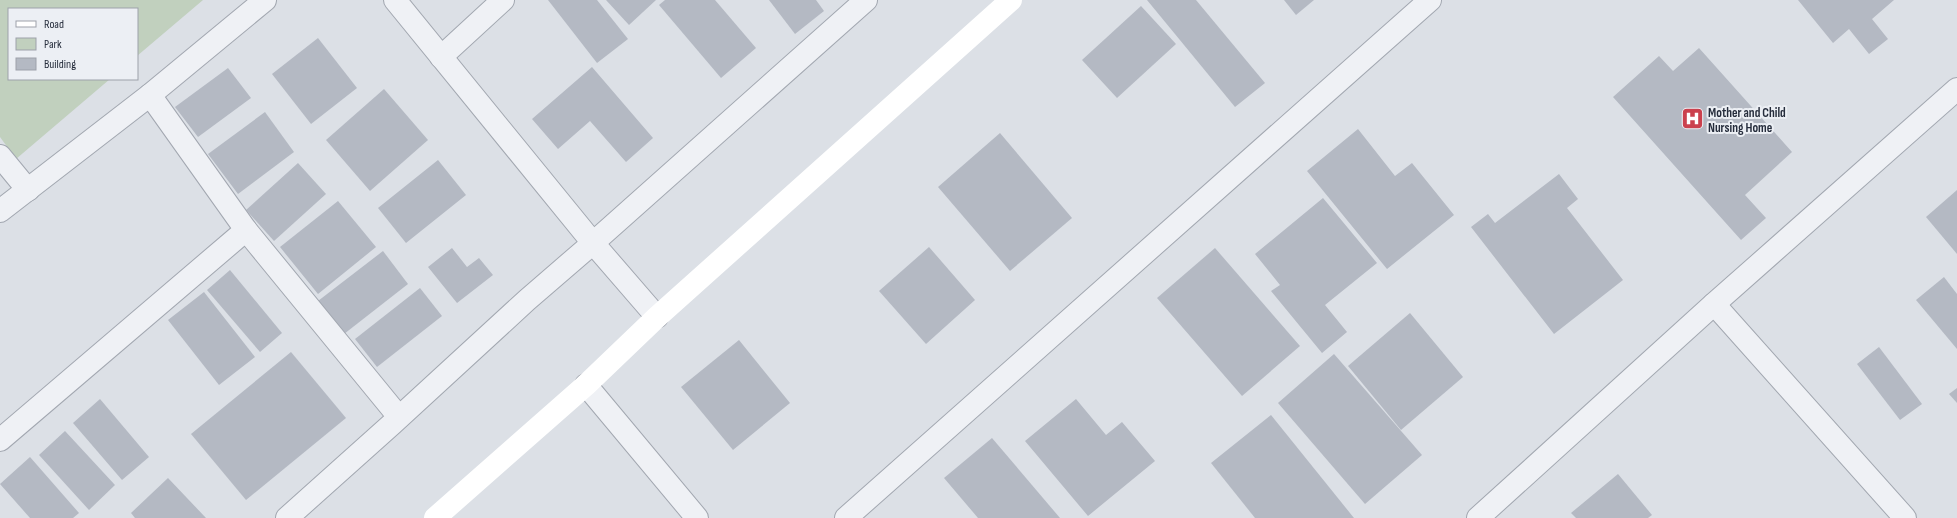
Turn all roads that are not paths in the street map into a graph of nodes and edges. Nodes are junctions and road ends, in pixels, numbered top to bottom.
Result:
1 (265, 0) edge
2 (395, 0) edge
3 (503, 0) edge
4 (866, 0) edge
5 (1011, 0) edge
6 (1430, 0) edge
7 (441, 57) junction
8 (1957, 89) edge
9 (150, 94) junction
10 (0, 156) edge
11 (28, 190) junction
12 (0, 211) edge
13 (246, 230) junction
14 (593, 243) junction
15 (1714, 304) junction
16 (657, 318) junction
17 (586, 385) junction
18 (400, 417) junction
19 (0, 440) edge
20 (286, 518) edge
21 (435, 518) edge
22 (697, 518) edge
23 (846, 518) edge
24 (1478, 518) edge
25 (1905, 518) edge

1 - 9 street
2 - 7 street
3 - 7 street
4 - 14 street
5 - 16 street
6 - 23 street
7 - 14 street
8 - 15 street
9 - 11 street
9 - 13 street
10 - 11 street
11 - 12 street
13 - 18 street
13 - 19 street
14 - 16 street
14 - 18 street
15 - 24 street
15 - 25 street
16 - 17 street
17 - 21 street
17 - 22 street
18 - 20 street

